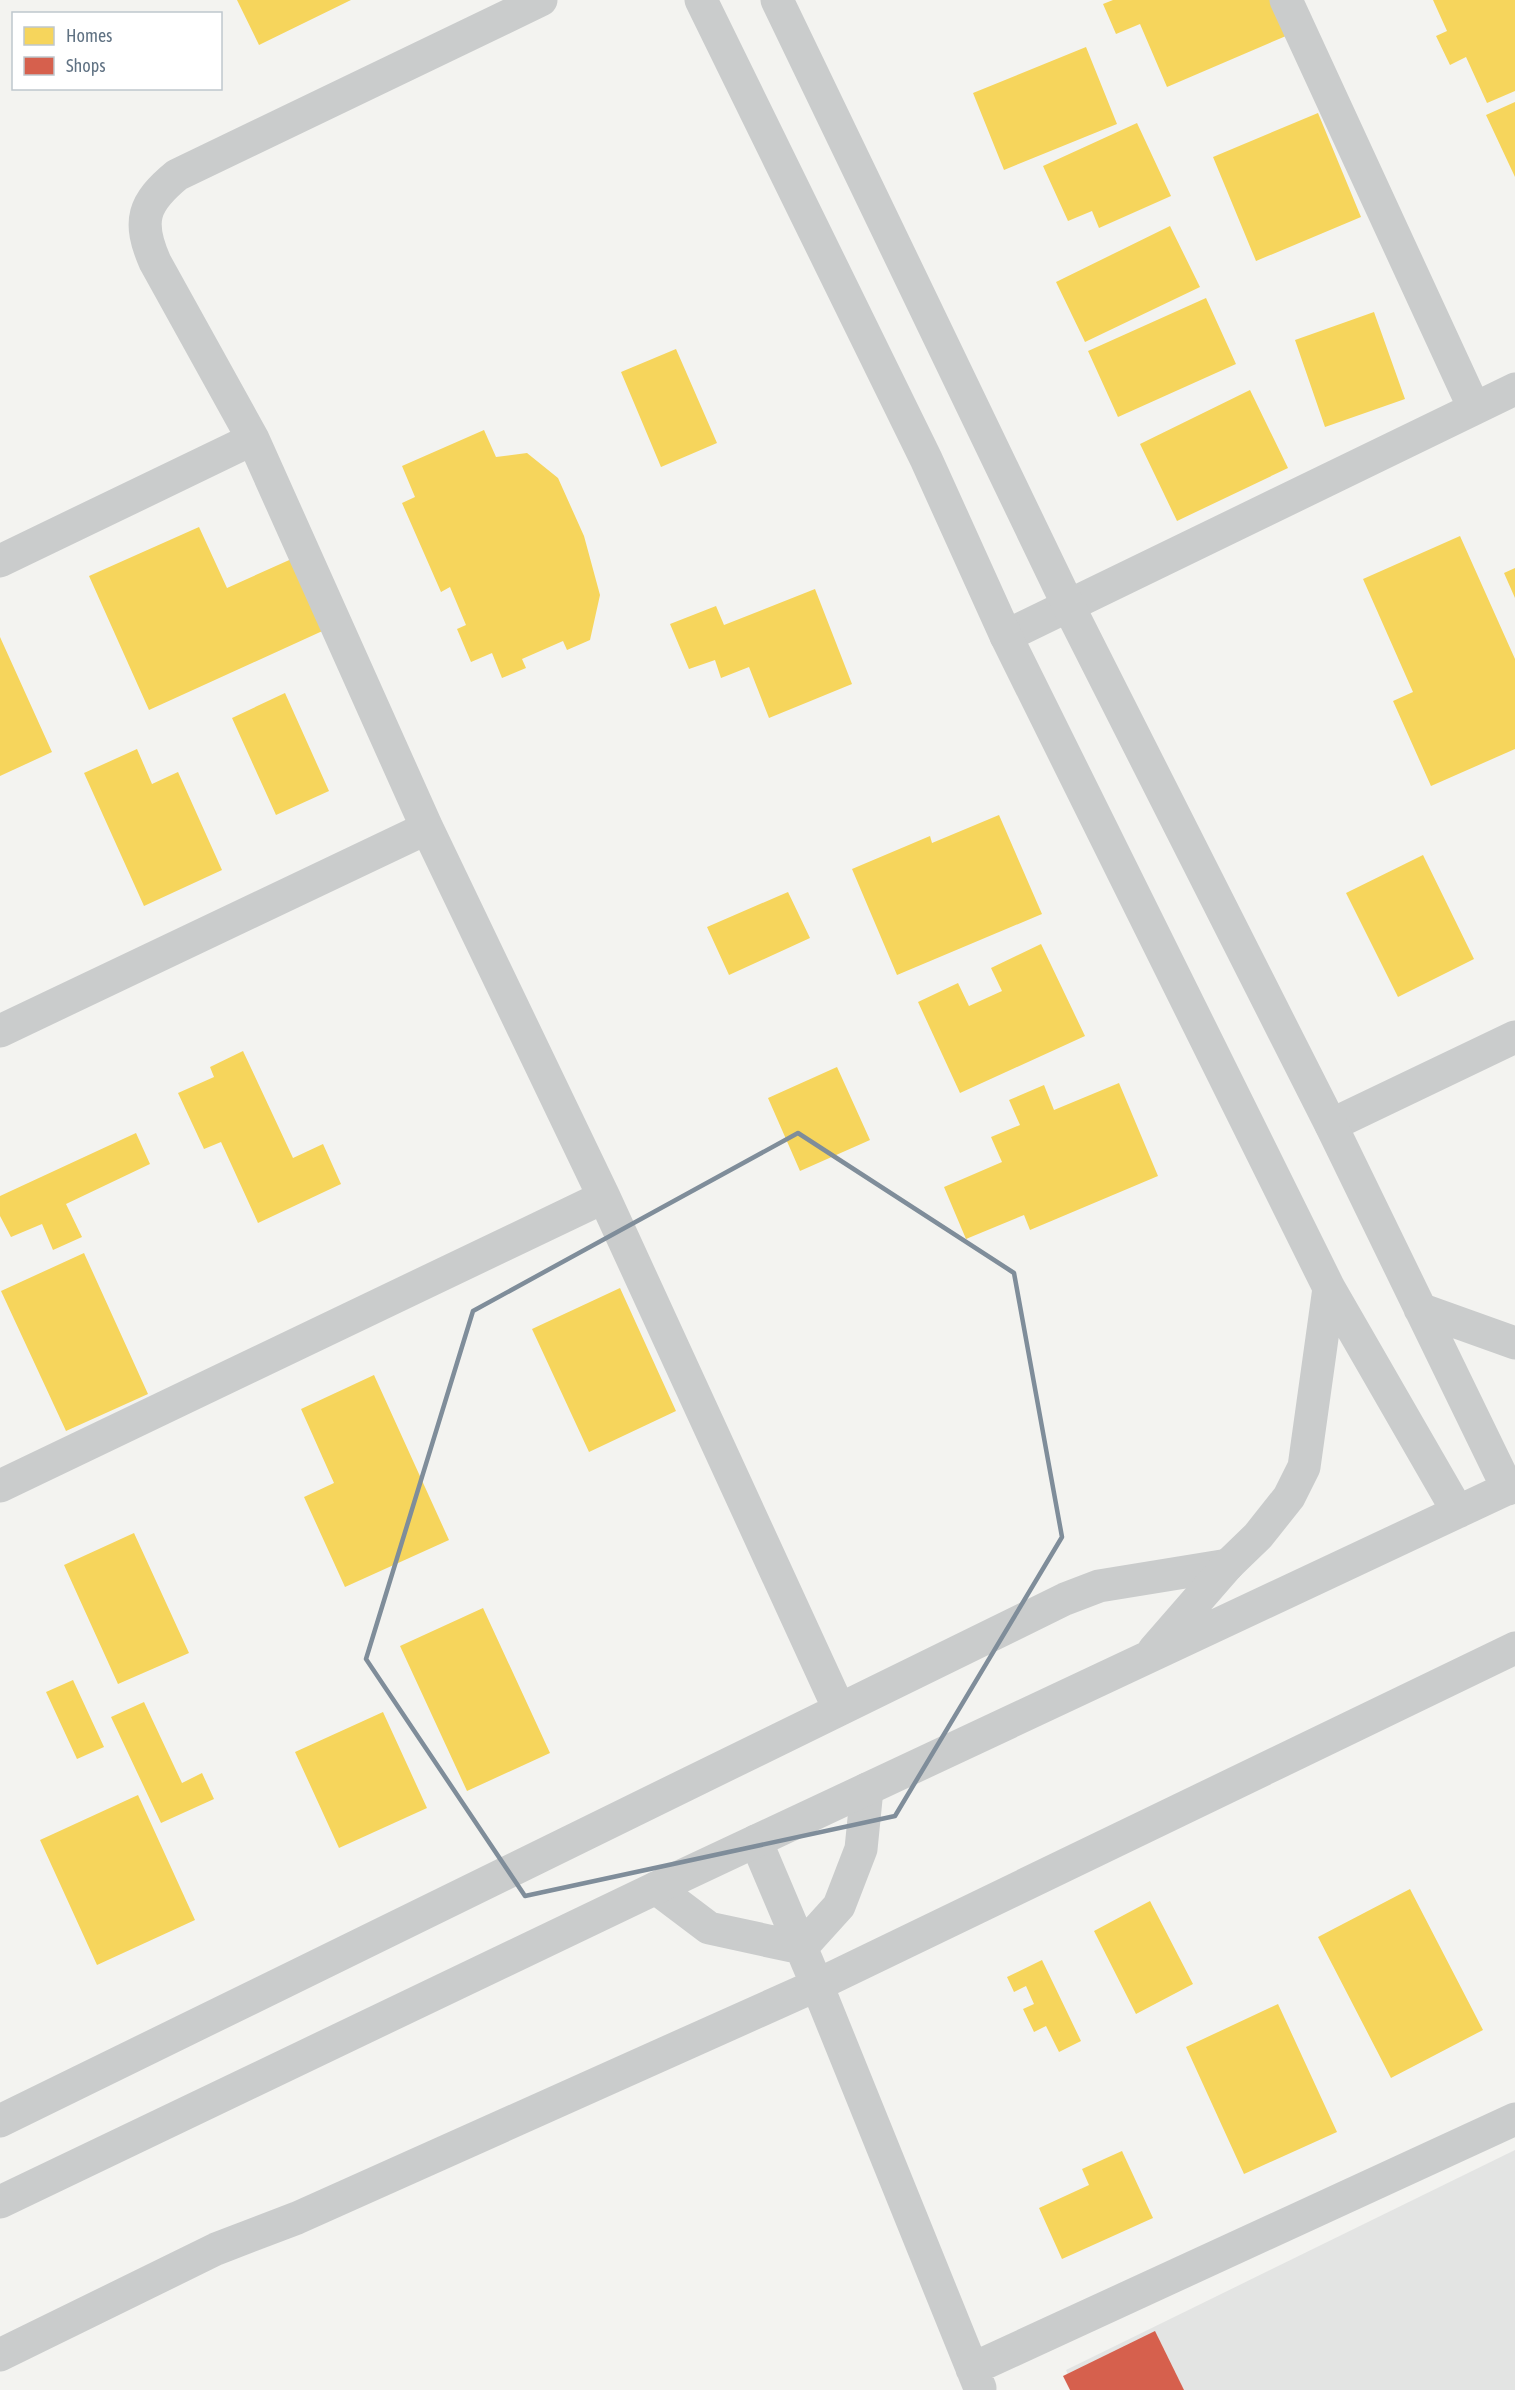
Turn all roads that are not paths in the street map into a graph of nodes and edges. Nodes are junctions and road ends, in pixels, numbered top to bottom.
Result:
1 (541, 0) edge
2 (701, 0) edge
3 (777, 0) edge
4 (1286, 0) edge
5 (1515, 389) edge
6 (1474, 408) junction
7 (253, 439) junction
8 (0, 561) edge
9 (1069, 607) junction
10 (1006, 636) junction
11 (427, 828) junction
12 (0, 1031) edge
13 (1515, 1037) edge
14 (1331, 1125) junction
15 (604, 1197) junction
16 (1329, 1288) junction
17 (1420, 1309) junction
18 (1515, 1343) edge
19 (0, 1486) edge
20 (1512, 1487) edge
21 (1458, 1512) junction
22 (1228, 1565) junction
23 (1515, 1648) edge
24 (1145, 1660) junction
25 (839, 1709) junction
26 (867, 1790) junction
27 (756, 1841) junction
28 (656, 1888) junction
29 (801, 1948) junction
30 (817, 1986) junction
31 (1515, 2119) edge
32 (0, 2121) edge
33 (0, 2202) edge
34 (0, 2355) edge
35 (977, 2380) edge

1 - 7 street
2 - 10 street
3 - 9 street
4 - 6 street
5 - 6 street
6 - 9 street
7 - 8 street
7 - 11 street
9 - 10 street
9 - 14 street
10 - 16 street
11 - 12 street
11 - 15 street
13 - 14 street
14 - 17 street
15 - 19 street
15 - 25 street
16 - 21 street
16 - 22 street
17 - 18 street
17 - 20 street
20 - 21 street
21 - 24 street
22 - 24 street
22 - 25 street
23 - 30 street
24 - 26 street
25 - 32 street
26 - 27 street
26 - 29 street
27 - 28 street
27 - 29 street
28 - 29 street
28 - 33 street
29 - 30 street
30 - 34 street
30 - 35 street
31 - 35 street

